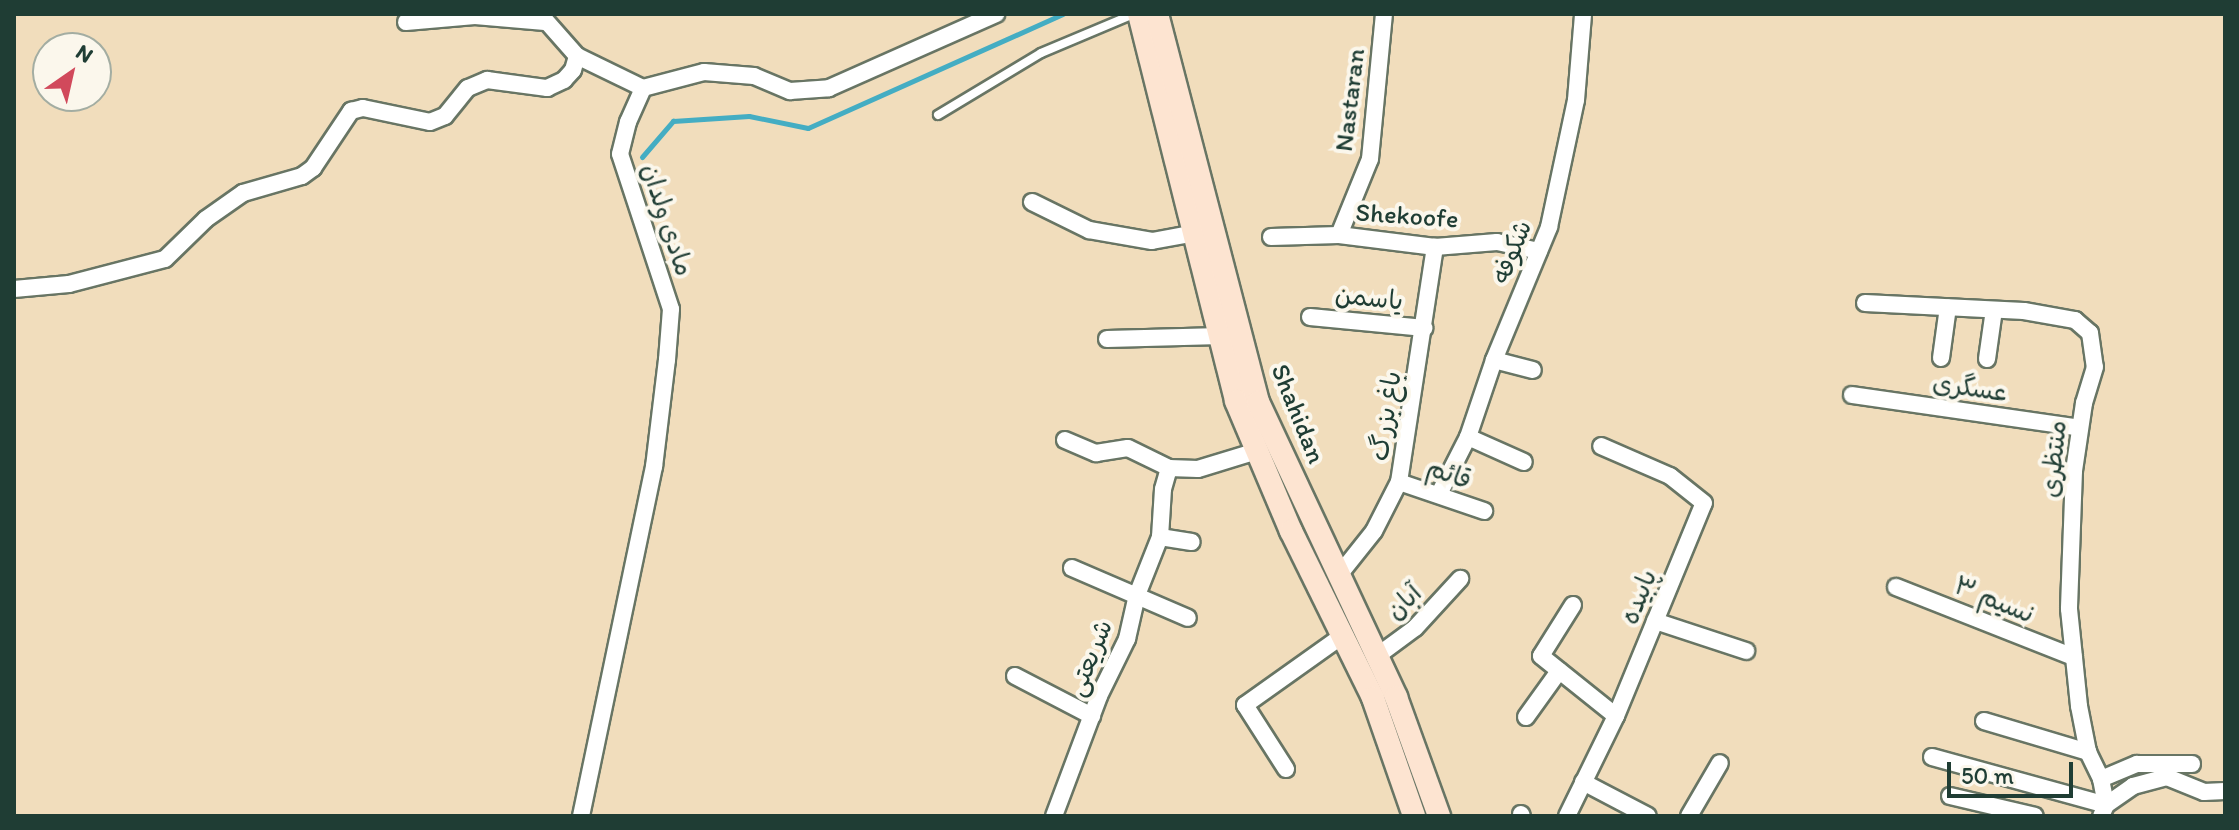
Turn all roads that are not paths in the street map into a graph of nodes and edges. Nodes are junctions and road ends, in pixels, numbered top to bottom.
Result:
1 (996, 14) edge
2 (1136, 14) edge
3 (1157, 14) edge
4 (1384, 14) edge
5 (1583, 14) edge
6 (543, 18) edge
7 (406, 22) dead end
8 (577, 56) junction
9 (643, 88) junction
10 (938, 115) dead end
11 (1032, 202) dead end
12 (1196, 233) junction
13 (1339, 235) junction
14 (1271, 237) dead end
15 (1435, 247) junction
16 (1539, 251) junction
17 (14, 289) edge
18 (1865, 303) dead end
19 (1948, 307) junction
20 (1994, 310) junction
21 (1310, 317) dead end
22 (1424, 328) junction
23 (1221, 336) junction
24 (1107, 339) dead end
25 (1941, 358) dead end
26 (1987, 359) dead end
27 (1494, 360) junction
28 (1533, 370) dead end
29 (1852, 395) dead end
30 (2080, 428) junction
31 (1468, 437) junction
32 (1065, 440) dead end
33 (1601, 446) dead end
34 (1257, 451) junction
35 (1524, 462) dead end
36 (1169, 468) junction
37 (1399, 482) junction
38 (1439, 494) junction
39 (1484, 511) dead end
40 (1160, 537) junction
41 (1192, 542) dead end
42 (1072, 568) dead end
43 (1339, 575) junction
44 (1460, 579) dead end
45 (1896, 587) dead end
46 (1137, 595) junction
47 (1573, 605) dead end
48 (1188, 618) dead end
49 (1655, 621) junction
50 (1342, 636) junction
51 (1746, 651) dead end
52 (1377, 656) junction
53 (2074, 657) junction
54 (1559, 671) junction
55 (1015, 676) dead end
56 (1092, 716) junction
57 (1616, 716) junction
58 (1526, 717) dead end
59 (1984, 721) dead end
60 (2088, 752) junction
61 (1932, 757) dead end
62 (1720, 763) dead end
63 (2192, 764) dead end
64 (1286, 769) dead end
65 (2101, 779) junction
66 (1583, 782) junction
67 (2225, 791) edge
68 (1950, 796) dead end
69 (2104, 811) edge
70 (581, 816) edge
71 (1054, 816) edge
72 (1414, 816) edge
73 (1439, 816) edge
74 (1567, 816) edge
75 (1648, 816) edge
76 (1689, 816) edge
77 (2035, 816) edge

1 - 9 street
2 - 10 lane
2 - 12 main road, Shahidan
3 - 43 main road, Shahidan
4 - 13 street, Nastaran
5 - 16 street, شکوفه
6 - 7 street
6 - 8 street
8 - 9 street
8 - 17 street
9 - 70 street, مادی ولدان
11 - 12 street
12 - 23 main road, Shahidan
13 - 14 street, Shekoofe
13 - 15 street, Shekoofe
15 - 16 street, Shekoofe
15 - 22 street, باغ بزرگ
16 - 27 street, شکوفه
18 - 19 street, منتظری
19 - 20 street, منتظری
19 - 25 street
20 - 26 street
20 - 30 street, منتظری
21 - 22 street, یاسمن
22 - 37 street, باغ بزرگ
23 - 24 street
23 - 34 main road, Shahidan
27 - 28 street
27 - 31 street, شکوفه
29 - 30 street, عسگری
30 - 53 street, منتظری
31 - 35 street
31 - 38 street, شکوفه
32 - 36 street
33 - 49 street, پابیده
34 - 36 street
34 - 50 main road, Shahidan
36 - 40 street, شریعتی
37 - 38 street, قائم
37 - 43 street, باغ بزرگ
38 - 39 street, قائم
40 - 41 street
40 - 46 street, شریعتی
42 - 46 street
43 - 52 main road, Shahidan
44 - 52 street, آبان
45 - 53 street, نسیم ۳
46 - 48 street
46 - 56 street, شریعتی
47 - 54 street
49 - 51 street
49 - 57 street, پابیده
50 - 64 street
50 - 72 main road, Shahidan
52 - 73 main road, Shahidan
53 - 60 street, منتظری
54 - 57 street
54 - 58 street
55 - 56 street
56 - 71 street, شریعتی
57 - 66 street, پابیده
59 - 60 street
60 - 65 street, منتظری
61 - 69 street
62 - 76 street
63 - 65 street
65 - 69 street, منتظری
66 - 74 street, پابیده
66 - 75 street
67 - 69 street
68 - 77 street

